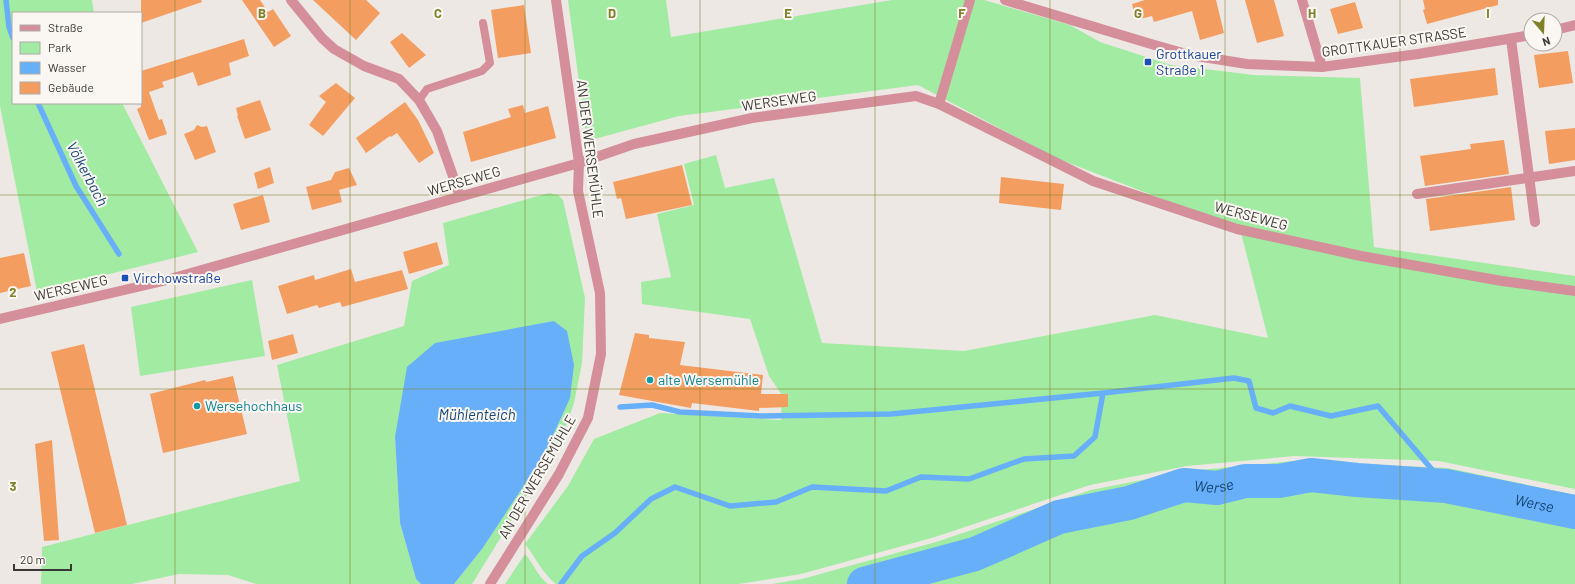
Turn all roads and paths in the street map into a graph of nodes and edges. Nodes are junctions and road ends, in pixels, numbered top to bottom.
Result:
1 (291, 0) edge
2 (556, 0) edge
3 (970, 0) edge
4 (1005, 0) edge
5 (1302, 0) edge
6 (483, 23) dead end
7 (1575, 25) edge
8 (1563, 28) edge
9 (1523, 37) edge
10 (1511, 39) junction
11 (1322, 67) junction
12 (419, 100) junction
13 (938, 104) junction
14 (579, 163) junction
15 (1575, 171) edge
16 (1529, 179) junction
17 (1417, 194) dead end
18 (460, 196) junction
19 (1534, 222) dead end
20 (1575, 292) edge
21 (0, 319) edge
22 (490, 584) edge

1 - 12 street
2 - 14 street, AN DER WERSEMÜHLE
3 - 13 street
4 - 11 street, GROTTKAUER STRASSE
5 - 11 street
6 - 12 lane
7 - 8 street
9 - 10 street, GROTTKAUER STRASSE
10 - 11 street, GROTTKAUER STRASSE
10 - 16 street
12 - 18 street
13 - 14 street, WERSEWEG
13 - 20 street, WERSEWEG
14 - 18 street, WERSEWEG
14 - 22 street, AN DER WERSEMÜHLE
15 - 16 street
16 - 17 street
16 - 19 street
18 - 21 street, WERSEWEG

